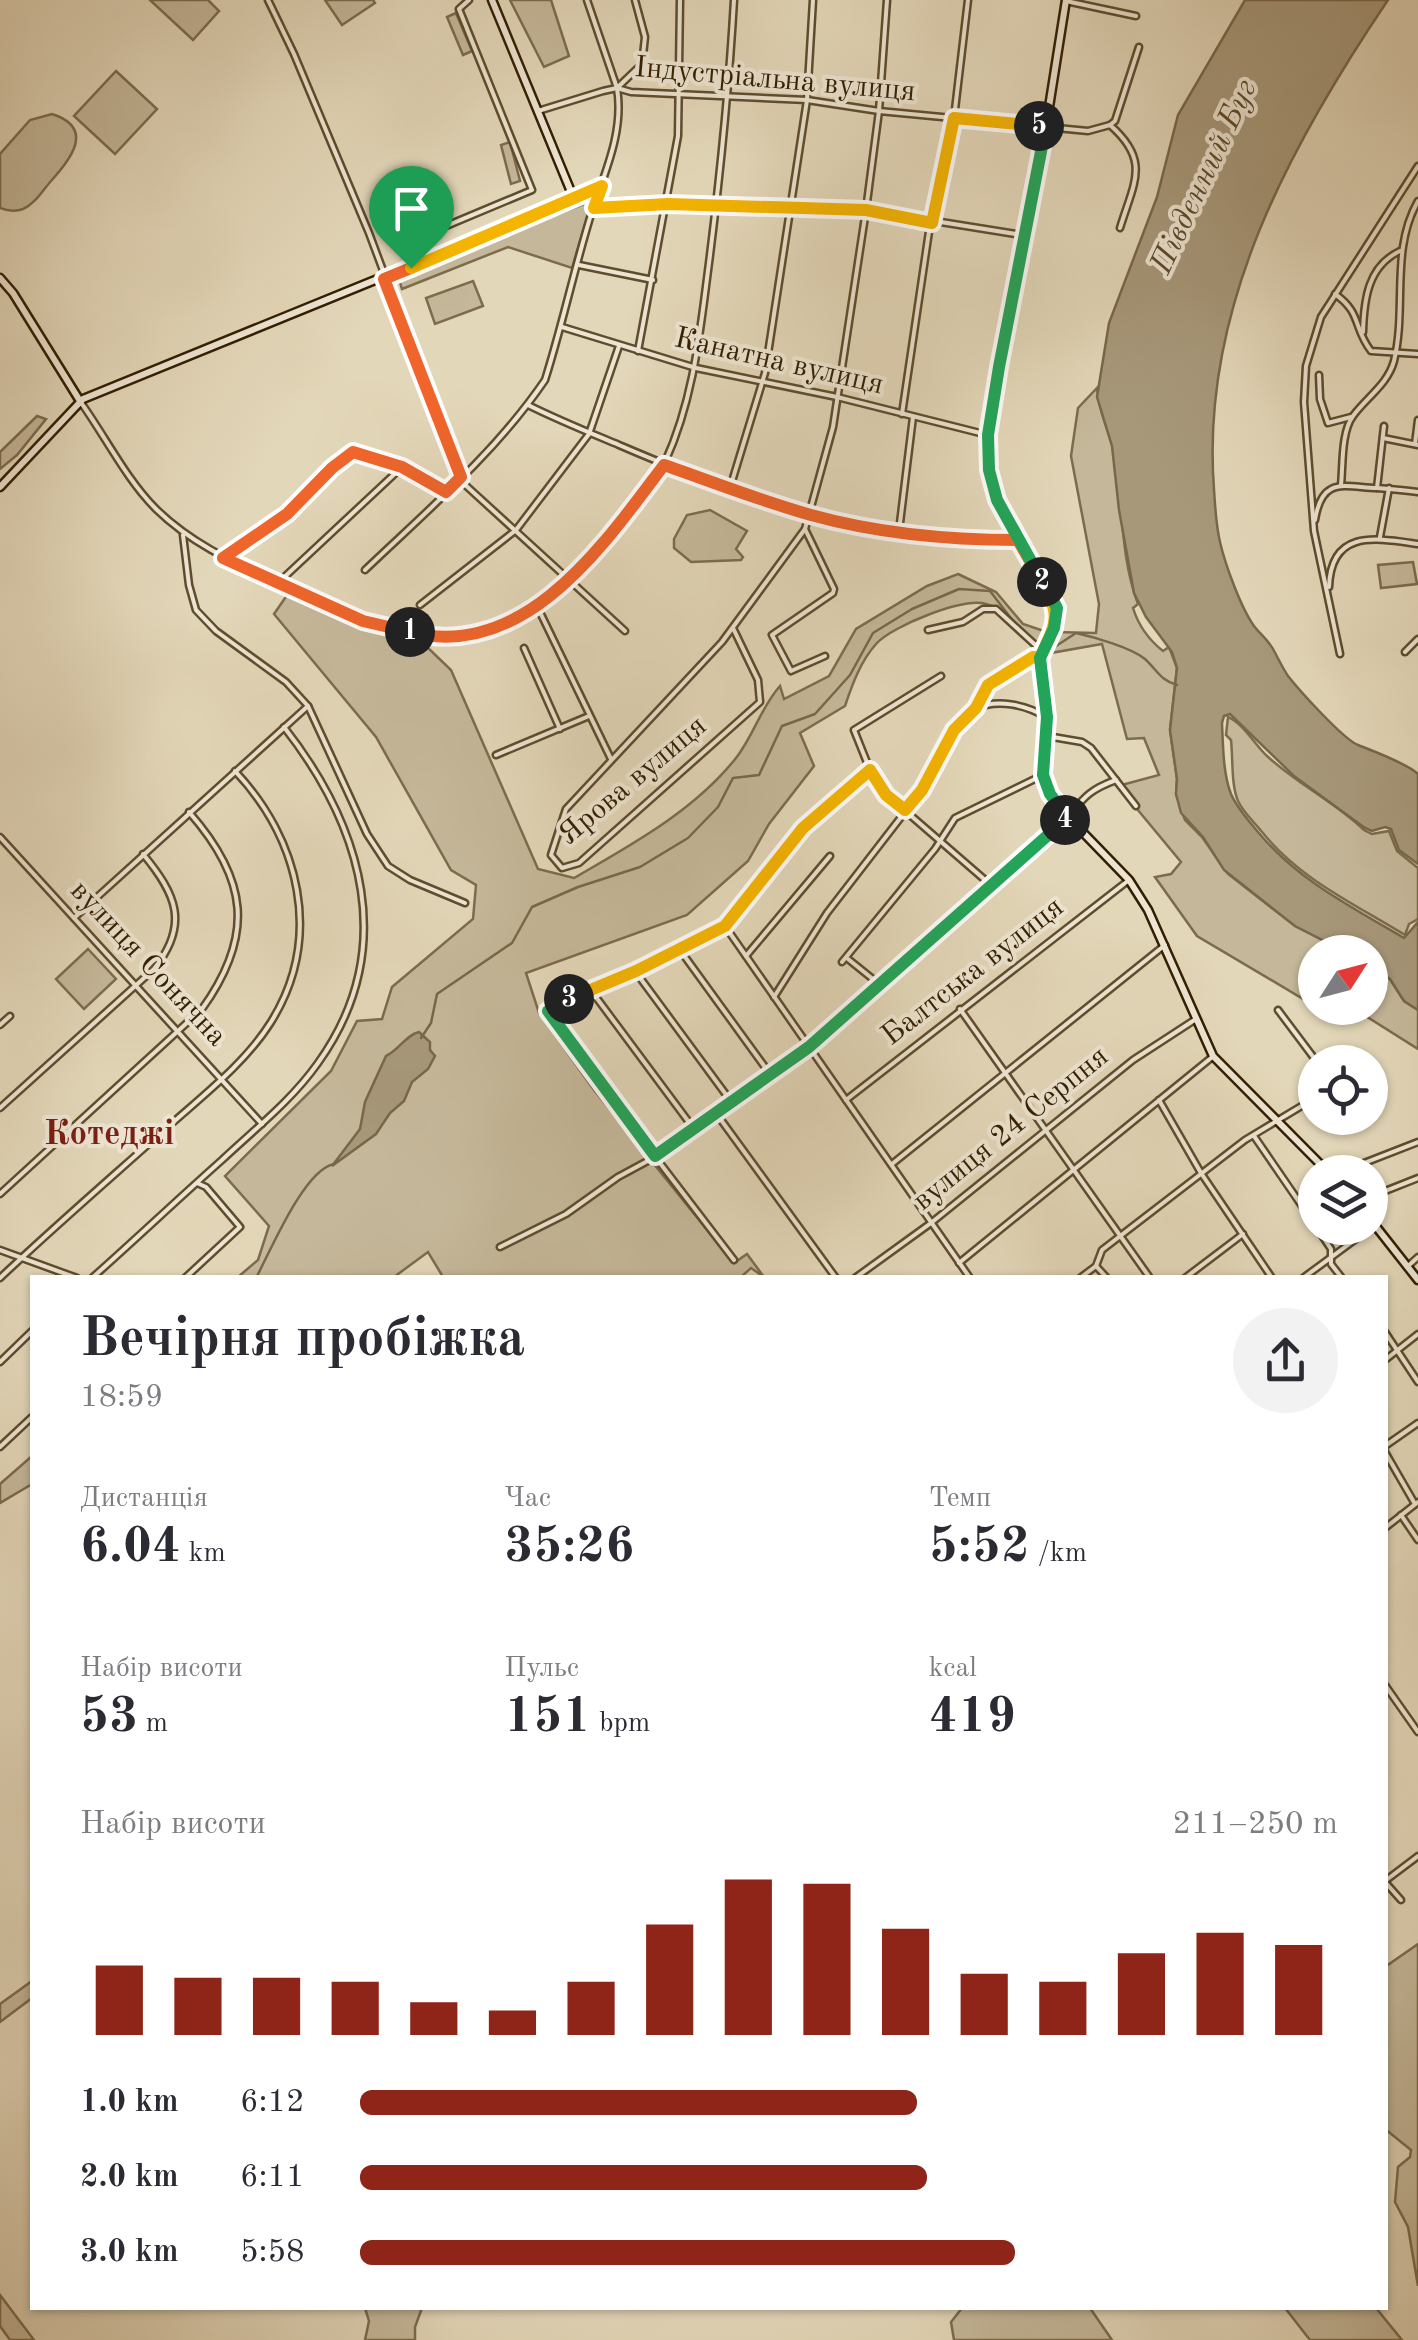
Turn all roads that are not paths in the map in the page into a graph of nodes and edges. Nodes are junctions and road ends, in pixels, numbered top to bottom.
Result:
1 (268, 0) edge
2 (469, 0) edge
3 (492, 0) edge
4 (587, 0) edge
5 (635, 0) edge
6 (680, 0) edge
7 (734, 0) edge
8 (813, 0) edge
9 (887, 0) edge
10 (968, 0) edge
11 (1066, 0) edge
12 (1136, 16) dead end
13 (1139, 47) dead end
14 (617, 88) junction
15 (679, 95) junction
16 (726, 95) junction
17 (807, 100) junction
18 (538, 111) junction
19 (879, 111) junction
20 (954, 118) junction
21 (1110, 124) junction
22 (1046, 126) junction
23 (1418, 166) edge
24 (602, 186) junction
25 (574, 199) junction
26 (1418, 201) edge
27 (668, 204) junction
28 (717, 205) junction
29 (594, 208) junction
30 (792, 210) junction
31 (866, 210) junction
32 (1409, 222) junction
33 (932, 223) junction
34 (1418, 226) edge
35 (1120, 228) dead end
36 (1023, 235) junction
37 (1400, 251) junction
38 (578, 265) junction
39 (411, 268) junction
40 (0, 278) edge
41 (384, 279) junction
42 (652, 280) junction
43 (1335, 294) junction
44 (562, 327) junction
45 (1363, 340) junction
46 (619, 345) junction
47 (638, 351) junction
48 (1395, 352) junction
49 (1418, 354) edge
50 (696, 368) junction
51 (1320, 375) dead end
52 (762, 383) junction
53 (837, 398) junction
54 (80, 401) junction
55 (528, 404) junction
56 (902, 414) junction
57 (913, 417) junction
58 (1351, 417) junction
59 (1418, 420) edge
60 (1384, 426) dead end
61 (589, 434) junction
62 (988, 435) junction
63 (1383, 438) junction
64 (1417, 445) edge
65 (664, 465) junction
66 (402, 467) junction
67 (461, 477) junction
68 (1341, 485) junction
69 (0, 486) edge
70 (730, 488) junction
71 (1377, 488) junction
72 (1389, 488) junction
73 (446, 492) junction
74 (1418, 492) edge
75 (809, 514) junction
76 (805, 528) junction
77 (516, 530) junction
78 (899, 531) junction
79 (182, 532) junction
80 (1314, 532) junction
81 (1380, 539) junction
82 (1018, 540) junction
83 (1418, 544) edge
84 (223, 558) junction
85 (365, 570) dead end
86 (569, 578) junction
87 (278, 583) junction
88 (1330, 599) junction
89 (420, 605) dead end
90 (536, 606) junction
91 (733, 628) junction
92 (928, 630) dead end
93 (625, 631) dead end
94 (1418, 639) edge
95 (524, 648) dead end
96 (1406, 652) dead end
97 (1340, 654) dead end
98 (1042, 655) junction
99 (825, 656) dead end
100 (941, 676) dead end
101 (308, 706) junction
102 (976, 708) junction
103 (591, 716) junction
104 (1047, 717) junction
105 (284, 727) junction
106 (560, 730) junction
107 (1048, 736) junction
108 (496, 755) dead end
109 (612, 761) junction
110 (870, 770) junction
111 (235, 771) junction
112 (1043, 775) junction
113 (1116, 780) junction
114 (1136, 806) dead end
115 (905, 810) junction
116 (189, 812) junction
117 (1068, 818) junction
118 (0, 837) edge
119 (941, 840) junction
120 (143, 854) junction
121 (830, 856) dead end
122 (1129, 880) junction
123 (992, 886) junction
124 (465, 903) dead end
125 (74, 918) junction
126 (725, 926) junction
127 (1166, 945) junction
128 (680, 950) junction
129 (746, 956) junction
130 (636, 971) junction
131 (879, 984) junction
132 (135, 985) junction
133 (590, 989) junction
134 (774, 997) junction
135 (960, 1010) junction
136 (1278, 1010) dead end
137 (10, 1016) dead end
138 (1196, 1019) junction
139 (0, 1025) edge
140 (178, 1030) junction
141 (1305, 1045) edge
142 (809, 1047) junction
143 (1213, 1056) junction
144 (770, 1074) junction
145 (1004, 1075) junction
146 (222, 1078) junction
147 (846, 1100) junction
148 (1159, 1100) junction
149 (731, 1101) junction
150 (0, 1108) edge
151 (1298, 1108) edge
152 (716, 1113) junction
153 (1275, 1122) junction
154 (262, 1124) junction
155 (694, 1129) junction
156 (1044, 1132) junction
157 (1254, 1136) junction
158 (1418, 1142) edge
159 (1310, 1155) edge
160 (1384, 1155) edge
161 (655, 1156) junction
162 (892, 1164) junction
163 (1075, 1171) junction
164 (1201, 1174) junction
165 (1418, 1178) edge
166 (196, 1182) junction
167 (1388, 1190) edge
168 (0, 1194) edge
169 (1298, 1200) edge
170 (930, 1223) junction
171 (1242, 1234) junction
172 (1120, 1237) junction
173 (1388, 1242) edge
174 (1328, 1245) edge
175 (1344, 1245) edge
176 (500, 1248) dead end
177 (0, 1250) edge
178 (1331, 1256) junction
179 (1418, 1257) edge
180 (22, 1258) junction
181 (734, 1260) dead end
182 (959, 1263) junction
183 (1096, 1266) junction
184 (1408, 1267) junction
185 (69, 1275) edge
186 (95, 1275) edge
187 (188, 1275) edge
188 (834, 1275) edge
189 (858, 1275) edge
190 (968, 1275) edge
191 (1084, 1275) edge
192 (1104, 1275) edge
193 (1148, 1275) edge
194 (1189, 1275) edge
195 (1270, 1275) edge
196 (1306, 1275) edge
197 (1340, 1275) edge
198 (0, 1278) edge
199 (1418, 1280) edge
200 (30, 1333) edge
201 (1418, 1334) edge
202 (1388, 1336) edge
203 (1398, 1349) junction
204 (1388, 1357) edge
205 (0, 1362) edge
206 (1418, 1382) edge
207 (30, 1419) edge
208 (1418, 1422) edge
209 (0, 1447) edge
210 (1388, 1447) edge
211 (1388, 1454) edge
212 (1416, 1503) edge
213 (1402, 1515) junction
214 (1388, 1526) edge
215 (1418, 1540) edge
216 (1388, 1688) edge
217 (1418, 1732) edge
218 (1418, 1856) edge
219 (1388, 1879) edge
220 (1388, 1885) edge
221 (1401, 1900) dead end

1 - 41 street
2 - 39 street
3 - 18 street
4 - 14 street
5 - 14 street
6 - 15 street
7 - 16 street
8 - 17 street
9 - 19 street
10 - 20 street
11 - 12 street
11 - 22 street
13 - 21 street
14 - 15 street, Індустріальна вулиця
14 - 18 street
14 - 24 street
15 - 16 street, Індустріальна вулиця
15 - 27 street
16 - 17 street, Індустріальна вулиця
16 - 28 street
17 - 19 street, Індустріальна вулиця
17 - 30 street
18 - 25 street
19 - 20 street, Індустріальна вулиця
19 - 31 street
20 - 22 street, Індустріальна вулиця
20 - 33 street
21 - 22 street, Індустріальна вулиця
21 - 35 street
22 - 36 street
23 - 43 street
24 - 25 street
24 - 29 street
25 - 39 street
26 - 32 street
27 - 28 street
27 - 29 street
27 - 42 street
28 - 30 street
28 - 50 street
29 - 38 street
30 - 31 street
30 - 52 street
31 - 33 street
31 - 53 street
32 - 34 street
32 - 37 street
33 - 36 street
33 - 56 street
36 - 62 street
37 - 45 street
37 - 48 street
38 - 42 street
38 - 44 street
39 - 41 street
40 - 54 street
41 - 54 street
41 - 67 street
42 - 47 street
43 - 45 street
43 - 80 street
44 - 46 street, Канатна вулиця
44 - 55 street
45 - 48 street
46 - 47 street, Канатна вулиця
46 - 61 street
47 - 50 street, Канатна вулиця
48 - 49 street
48 - 58 street
50 - 52 street, Канатна вулиця
50 - 65 street
51 - 58 street
52 - 53 street, Канатна вулиця
52 - 70 street
53 - 56 street, Канатна вулиця
53 - 75 street
54 - 69 street
54 - 79 street
55 - 61 street
55 - 67 street
56 - 57 street, Канатна вулиця
57 - 62 street, Канатна вулиця
57 - 78 street
58 - 68 street
59 - 64 street
60 - 63 street
61 - 65 street
61 - 77 street
62 - 82 street
63 - 64 street
63 - 71 street
65 - 70 street
65 - 86 street
66 - 73 street
66 - 84 street
66 - 87 street
67 - 73 street
67 - 77 street
68 - 71 street
68 - 80 street
70 - 75 street
71 - 72 street
72 - 74 street
72 - 81 street
73 - 85 street
75 - 76 street
75 - 78 street
76 - 91 street
76 - 99 street
77 - 86 street
77 - 89 street
78 - 82 street
79 - 84 street
79 - 101 street
80 - 88 street
81 - 83 street
81 - 88 street
82 - 98 street
84 - 87 street
86 - 90 street
86 - 93 street
87 - 90 street
88 - 97 street
90 - 103 street
91 - 109 street
91 - 109 street, Ярова вулиця
92 - 98 street
94 - 96 street
95 - 106 street
98 - 102 street
98 - 104 street
100 - 110 street
101 - 105 street
101 - 124 street
102 - 104 street
102 - 115 street
103 - 106 street
103 - 109 street
104 - 107 street
105 - 111 street
105 - 154 street
106 - 108 street
107 - 112 street
107 - 113 street
110 - 115 street
110 - 126 street
111 - 116 street
111 - 146 street
112 - 117 street
112 - 119 street
113 - 114 street
113 - 117 street
115 - 119 street
115 - 134 street
116 - 120 street
116 - 140 street
117 - 122 street
117 - 123 street
118 - 125 street, вулиця Сонячна
119 - 123 street
119 - 131 street
120 - 125 street
120 - 132 street
121 - 129 street
122 - 127 street
122 - 135 street, Балтська вулиця
123 - 131 street
125 - 132 street, вулиця Сонячна
126 - 128 street
126 - 129 street
127 - 138 street
127 - 145 street
128 - 130 street
128 - 144 street
129 - 134 street
130 - 133 street
130 - 149 street
131 - 142 street
132 - 140 street, вулиця Сонячна
132 - 150 street
133 - 155 street
133 - 161 street
134 - 142 street
135 - 145 street
135 - 147 street, Балтська вулиця
136 - 141 street
137 - 139 street
138 - 143 street
138 - 156 street, вулиця 24 Серпня
140 - 146 street, вулиця Сонячна
140 - 168 street
142 - 144 street
142 - 147 street
143 - 148 street
143 - 153 street
144 - 149 street
145 - 156 street
145 - 162 street
146 - 154 street, вулиця Сонячна
146 - 180 street
147 - 162 street
148 - 163 street
148 - 164 street
149 - 152 street
151 - 153 street
152 - 155 street
152 - 188 street
153 - 157 street
153 - 159 street
154 - 166 street
155 - 161 street
156 - 163 street
156 - 170 street, вулиця 24 Серпня
157 - 164 street
157 - 169 street
158 - 160 street
161 - 176 street
161 - 181 street
162 - 170 street
163 - 172 street
163 - 182 street
164 - 171 street
164 - 172 street
165 - 167 street
166 - 186 street
166 - 187 street
170 - 182 street
170 - 189 street, вулиця 24 Серпня
171 - 194 street
171 - 195 street
172 - 183 street
172 - 193 street
173 - 184 street
174 - 178 street
175 - 178 street
177 - 180 street
178 - 196 street
178 - 197 street
179 - 184 street
180 - 185 street
180 - 198 street
182 - 190 street
183 - 191 street
183 - 192 street
184 - 199 street
200 - 205 street
201 - 203 street
202 - 203 street
203 - 204 street
203 - 206 street
207 - 209 street
208 - 210 street
211 - 212 street
212 - 213 street
213 - 214 street
213 - 215 street
216 - 217 street
218 - 219 street
220 - 221 street

